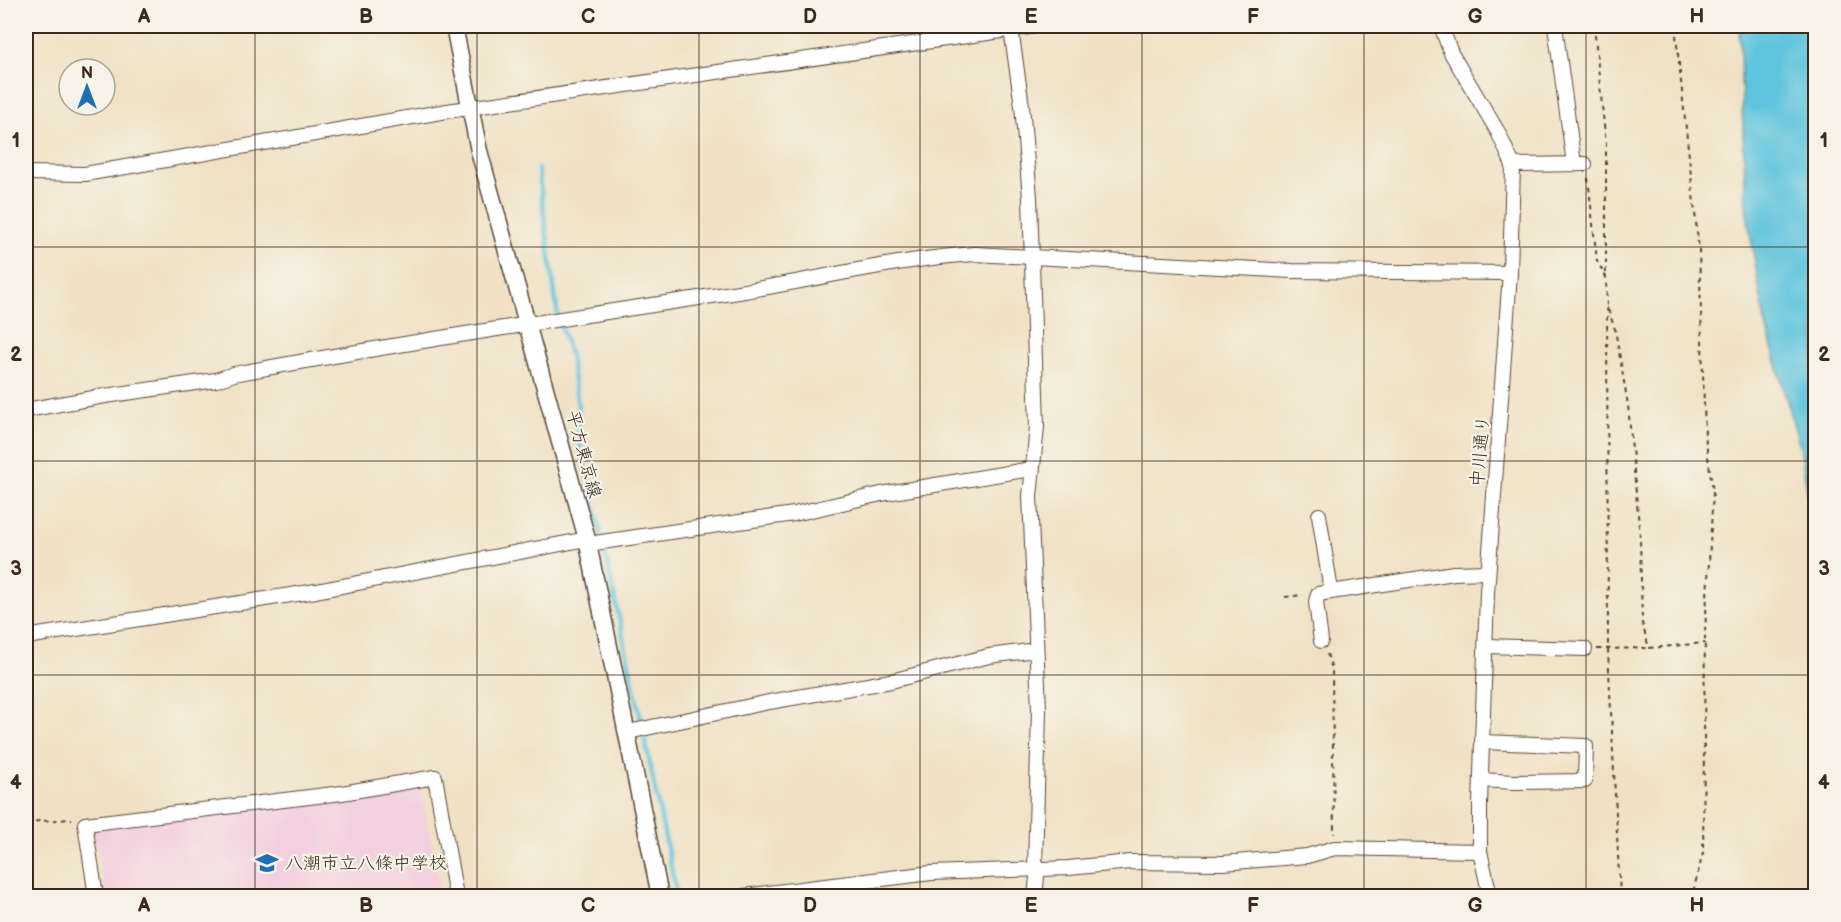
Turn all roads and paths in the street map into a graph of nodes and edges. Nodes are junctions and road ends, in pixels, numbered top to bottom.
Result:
1 (454, 26) edge
2 (935, 26) edge
3 (1036, 26) edge
4 (1441, 26) edge
5 (1555, 26) edge
6 (1594, 26) edge
7 (1675, 26) edge
8 (1011, 29) junction
9 (938, 40) junction
10 (469, 109) junction
11 (1513, 165) junction
12 (1582, 168) junction
13 (26, 173) edge
14 (1032, 258) junction
15 (1510, 273) junction
16 (1606, 277) junction
17 (1607, 307) junction
18 (528, 326) junction
19 (26, 410) edge
20 (1031, 469) junction
21 (1319, 515) dead end
22 (588, 542) junction
23 (1488, 572) junction
24 (1324, 592) junction
25 (1285, 597) dead end
26 (26, 637) edge
27 (1321, 641) joint
28 (1705, 643) junction
29 (1487, 646) junction
30 (1649, 648) junction
31 (1586, 649) dead end
32 (1602, 649) dead end
33 (1036, 650) junction
34 (1608, 650) junction
35 (628, 732) junction
36 (1483, 742) junction
37 (1481, 780) junction
38 (26, 822) edge
39 (86, 824) junction
40 (1335, 848) junction
41 (1480, 851) junction
42 (1036, 868) junction
43 (96, 897) edge
44 (456, 897) edge
45 (660, 897) edge
46 (744, 897) edge
47 (1035, 897) edge
48 (1490, 897) edge
49 (1620, 897) edge
50 (1692, 897) edge

1 - 10 main road, 平方東京線
2 - 9 street
3 - 8 street
4 - 11 street, 中川通り
5 - 12 street
6 - 16 path
7 - 28 path
8 - 9 street
8 - 14 street
9 - 10 street
10 - 13 street
10 - 18 main road, 平方東京線
11 - 12 street
11 - 15 street, 中川通り
12 - 16 path
14 - 15 street
14 - 18 street
14 - 20 street
15 - 23 street, 中川通り
16 - 17 path
17 - 30 path
17 - 34 path
18 - 19 street
18 - 22 main road, 平方東京線
20 - 22 street
20 - 33 street
21 - 24 street
22 - 26 street
22 - 35 main road, 平方東京線
23 - 24 street
23 - 29 street, 中川通り
24 - 25 path
24 - 27 street
27 - 40 path
28 - 30 path
28 - 50 path
29 - 31 street
29 - 36 street, 中川通り
30 - 34 path
32 - 34 path
33 - 35 street
33 - 42 street
34 - 49 path
35 - 45 main road, 平方東京線
36 - 37 street, 中川通り
36 - 37 street
37 - 41 street, 中川通り
38 - 39 path
39 - 43 street
39 - 44 street
40 - 41 street
40 - 42 street
41 - 48 street, 中川通り
42 - 46 street
42 - 47 street

